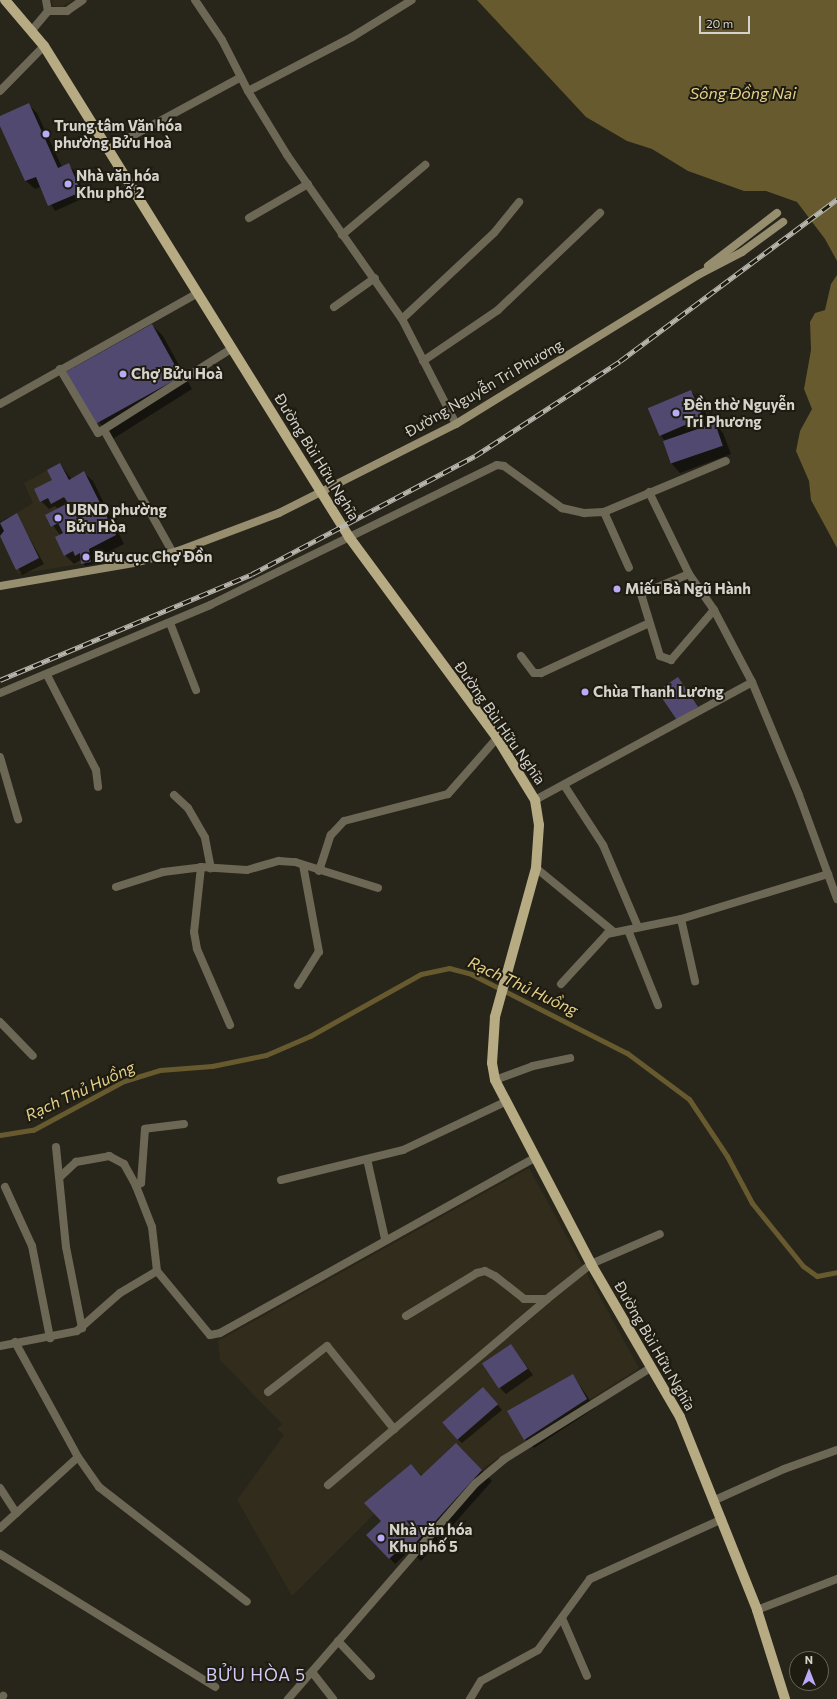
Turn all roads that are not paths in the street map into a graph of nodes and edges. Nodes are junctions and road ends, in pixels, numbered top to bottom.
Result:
1 (5, 0) edge
2 (46, 0) edge
3 (83, 0) edge
4 (195, 0) edge
5 (412, 0) edge
6 (48, 11) junction
7 (33, 29) junction
8 (44, 46) junction
9 (241, 78) junction
10 (248, 91) junction
11 (0, 92) edge
12 (108, 149) junction
13 (425, 165) dead end
14 (308, 184) junction
15 (519, 202) dead end
16 (600, 213) dead end
17 (777, 213) dead end
18 (249, 218) dead end
19 (783, 222) dead end
20 (342, 235) junction
21 (698, 275) junction
22 (375, 278) junction
23 (198, 293) junction
24 (334, 307) dead end
25 (402, 319) junction
26 (231, 349) junction
27 (423, 362) junction
28 (60, 369) junction
29 (0, 404) edge
30 (456, 424) junction
31 (104, 430) junction
32 (726, 461) dead end
33 (322, 492) junction
34 (648, 492) junction
35 (604, 512) junction
36 (349, 537) junction
37 (173, 553) junction
38 (629, 568) dead end
39 (689, 574) junction
40 (0, 586) edge
41 (714, 610) junction
42 (170, 623) junction
43 (649, 623) junction
44 (521, 656) dead end
45 (47, 675) junction
46 (752, 682) junction
47 (196, 690) dead end
48 (0, 693) edge
49 (497, 738) junction
50 (0, 757) edge
51 (564, 785) junction
52 (98, 787) dead end
53 (174, 795) dead end
54 (535, 800) junction
55 (18, 819) dead end
56 (303, 865) junction
57 (201, 867) junction
58 (211, 868) junction
59 (536, 868) junction
60 (318, 871) junction
61 (828, 874) junction
62 (116, 887) dead end
63 (378, 888) dead end
64 (837, 899) edge
65 (681, 919) junction
66 (638, 927) junction
67 (628, 930) junction
68 (614, 932) junction
69 (695, 981) dead end
70 (561, 984) dead end
71 (298, 985) dead end
72 (658, 1005) dead end
73 (0, 1022) edge
74 (230, 1025) dead end
75 (33, 1056) dead end
76 (570, 1058) dead end
77 (495, 1080) junction
78 (505, 1102) junction
79 (184, 1124) dead end
80 (56, 1147) dead end
81 (534, 1158) junction
82 (367, 1159) junction
83 (61, 1176) junction
84 (281, 1180) dead end
85 (136, 1186) junction
86 (5, 1188) dead end
87 (660, 1234) dead end
88 (385, 1239) junction
89 (590, 1264) junction
90 (157, 1271) junction
91 (547, 1299) junction
92 (406, 1316) dead end
93 (82, 1328) junction
94 (50, 1338) junction
95 (16, 1342) junction
96 (1, 1343) edge
97 (650, 1368) junction
98 (268, 1392) dead end
99 (394, 1429) junction
100 (837, 1450) edge
101 (78, 1457) junction
102 (328, 1484) dead end
103 (0, 1488) edge
104 (715, 1500) junction
105 (16, 1513) junction
106 (722, 1519) junction
107 (0, 1528) edge
108 (0, 1554) edge
109 (837, 1579) edge
110 (247, 1602) dead end
111 (757, 1610) junction
112 (562, 1618) junction
113 (338, 1641) junction
114 (312, 1672) junction
115 (371, 1676) dead end
116 (587, 1676) dead end
117 (215, 1688) dead end
118 (288, 1699) edge
119 (333, 1699) edge
120 (470, 1699) edge
121 (785, 1699) edge

1 - 7 main road, Đường Bùi Hữu Nghĩa
2 - 6 street
3 - 6 street
4 - 9 street
5 - 10 street
6 - 7 street
7 - 8 main road, Đường Bùi Hữu Nghĩa
8 - 11 street
8 - 12 main road, Đường Bùi Hữu Nghĩa
9 - 10 street
9 - 12 street
10 - 14 street
12 - 23 main road, Đường Bùi Hữu Nghĩa
13 - 20 street
14 - 18 street
14 - 20 street
15 - 25 street
16 - 27 street
17 - 21 main road, Đường Nguyễn Tri Phương
19 - 21 main road, Đường Nguyễn Tri Phương
20 - 22 street
21 - 30 main road, Đường Nguyễn Tri Phương
22 - 24 street
22 - 25 street
23 - 26 main road, Đường Bùi Hữu Nghĩa
23 - 28 street
25 - 27 street
26 - 31 street
26 - 33 main road, Đường Bùi Hữu Nghĩa
27 - 30 street
28 - 29 street
28 - 31 street
30 - 33 main road, Đường Nguyễn Tri Phương
31 - 37 street
32 - 34 street
33 - 36 main road, Đường Bùi Hữu Nghĩa
33 - 37 main road, Đường Nguyễn Tri Phương
34 - 35 street
34 - 39 street
35 - 36 street
35 - 38 street
36 - 42 street
36 - 49 main road, Đường Bùi Hữu Nghĩa
37 - 40 main road, Đường Nguyễn Tri Phương
39 - 41 street
39 - 43 street
41 - 43 street
41 - 46 street
42 - 45 street
42 - 47 street
43 - 44 street
45 - 48 street
45 - 52 street
46 - 51 street
46 - 61 street
49 - 54 main road, Đường Bùi Hữu Nghĩa
49 - 60 street
50 - 55 street
51 - 54 street
51 - 66 street
53 - 58 street
54 - 59 main road, Đường Bùi Hữu Nghĩa
56 - 58 street
56 - 60 street
56 - 71 street
57 - 58 street
57 - 62 street
57 - 74 street
59 - 68 street
59 - 77 main road, Đường Bùi Hữu Nghĩa
60 - 63 street
61 - 64 street
61 - 65 street
65 - 66 street
65 - 69 street
66 - 67 street
67 - 68 street
67 - 72 street
68 - 70 street
73 - 75 street
76 - 77 street
77 - 78 main road, Đường Bùi Hữu Nghĩa
78 - 81 main road, Đường Bùi Hữu Nghĩa
78 - 82 street
79 - 85 street
80 - 83 street
81 - 88 street
81 - 89 main road, Đường Bùi Hữu Nghĩa
82 - 84 street
82 - 88 street
83 - 85 street
83 - 93 street
85 - 90 street
86 - 94 street
87 - 89 street
88 - 90 street
89 - 91 street
89 - 97 main road, Đường Bùi Hữu Nghĩa
90 - 93 street
91 - 92 street
91 - 99 street
93 - 94 street
94 - 95 street
95 - 96 street
95 - 101 street
97 - 104 main road, Đường Bùi Hữu Nghĩa
97 - 113 street
98 - 99 street
99 - 102 street
100 - 104 street
101 - 105 street
101 - 110 street
103 - 105 street
104 - 106 main road, Đường Bùi Hữu Nghĩa
105 - 107 street
106 - 111 main road, Đường Bùi Hữu Nghĩa
106 - 112 street
108 - 117 street
109 - 111 street
111 - 121 main road, Đường Bùi Hữu Nghĩa
112 - 116 street
112 - 120 street
113 - 114 street
113 - 115 street
114 - 118 street
114 - 119 street

